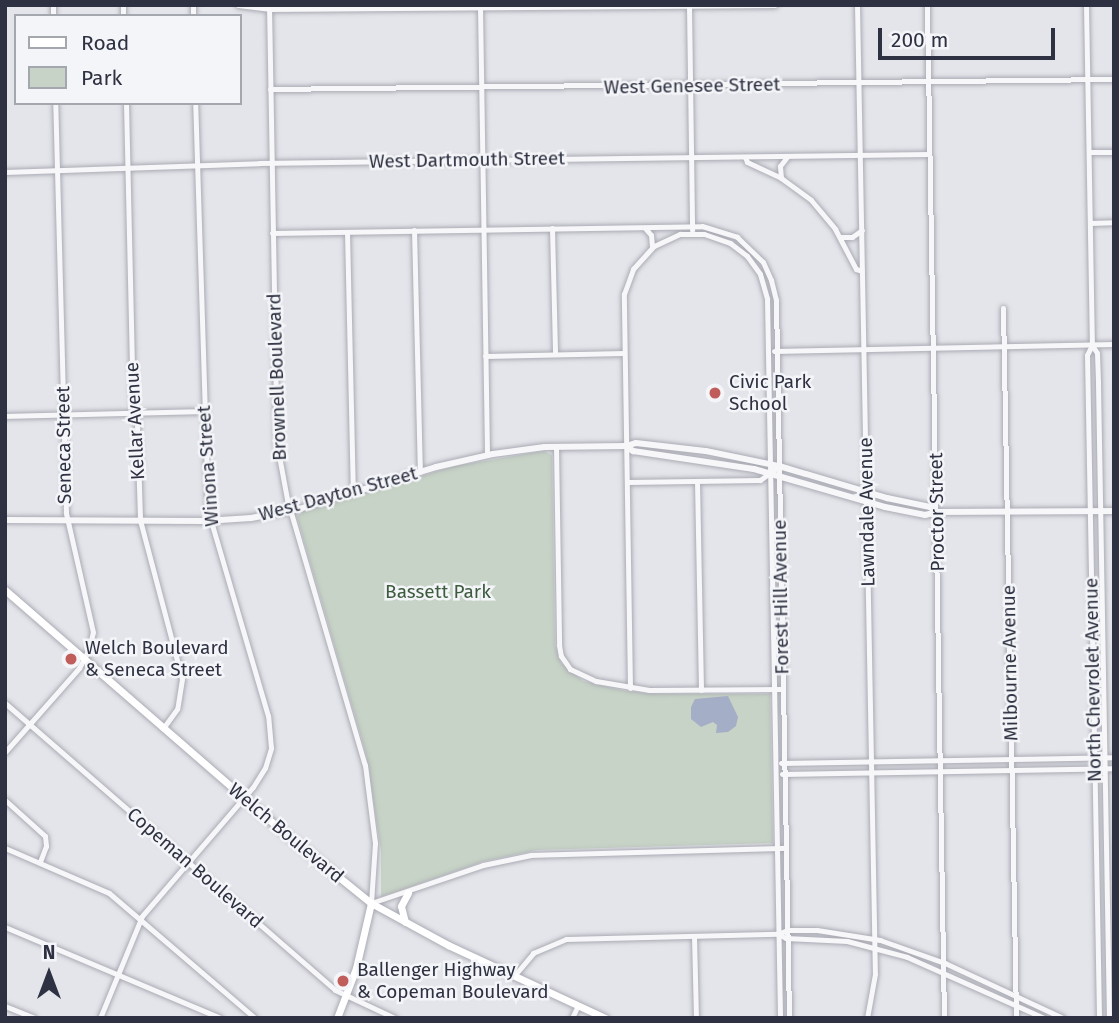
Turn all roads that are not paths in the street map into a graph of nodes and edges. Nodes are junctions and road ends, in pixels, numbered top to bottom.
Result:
1 (238, 5) edge
2 (775, 5) edge
3 (857, 5) edge
4 (927, 5) edge
5 (1086, 5) edge
6 (435, 6) edge
7 (505, 6) edge
8 (575, 6) edge
9 (656, 6) edge
10 (689, 6) edge
11 (709, 6) edge
12 (269, 7) edge
13 (357, 7) edge
14 (480, 7) junction
15 (1114, 79) edge
16 (1087, 80) junction
17 (929, 83) junction
18 (859, 84) junction
19 (690, 86) junction
20 (481, 88) junction
21 (270, 89) junction
22 (55, 105) edge
23 (125, 105) edge
24 (195, 105) edge
25 (1089, 152) junction
26 (1114, 152) edge
27 (929, 154) junction
28 (860, 155) junction
29 (789, 156) junction
30 (691, 157) junction
31 (745, 157) junction
32 (481, 159) junction
33 (271, 163) junction
34 (197, 165) junction
35 (127, 168) junction
36 (57, 170) junction
37 (5, 172) edge
38 (781, 178) junction
39 (1114, 222) edge
40 (1090, 223) junction
41 (642, 227) junction
42 (552, 228) junction
43 (482, 229) junction
44 (692, 229) junction
45 (414, 230) junction
46 (862, 230) junction
47 (346, 232) junction
48 (272, 233) junction
49 (840, 237) junction
50 (651, 248) junction
51 (862, 271) junction
52 (1003, 308) dead end
53 (1114, 344) edge
54 (1092, 345) junction
55 (1004, 346) junction
56 (933, 348) junction
57 (864, 349) junction
58 (768, 351) junction
59 (776, 351) junction
60 (624, 353) junction
61 (555, 354) junction
62 (485, 356) junction
63 (769, 390) junction
64 (777, 390) junction
65 (203, 411) junction
66 (135, 413) junction
67 (63, 415) junction
68 (5, 416) edge
69 (556, 446) junction
70 (626, 446) junction
71 (695, 449) junction
72 (1089, 449) junction
73 (1099, 449) junction
74 (487, 455) junction
75 (694, 457) junction
76 (770, 464) junction
77 (779, 466) junction
78 (420, 472) junction
79 (770, 473) junction
80 (779, 475) junction
81 (697, 481) junction
82 (628, 482) junction
83 (866, 492) junction
84 (353, 493) junction
85 (866, 502) junction
86 (291, 511) junction
87 (1090, 511) junction
88 (1100, 511) junction
89 (1114, 511) edge
90 (937, 512) junction
91 (1007, 513) junction
92 (771, 514) junction
93 (780, 514) junction
94 (5, 520) edge
95 (66, 520) junction
96 (140, 520) junction
97 (209, 521) junction
98 (781, 582) junction
99 (772, 583) junction
100 (5, 590) edge
101 (1092, 636) junction
102 (1103, 636) junction
103 (84, 659) junction
104 (630, 688) junction
105 (774, 689) junction
106 (783, 689) junction
107 (701, 690) junction
108 (5, 703) edge
109 (30, 724) junction
110 (163, 728) junction
111 (5, 752) edge
112 (1095, 757) junction
113 (1105, 757) junction
114 (1114, 757) edge
115 (1011, 759) junction
116 (941, 760) junction
117 (871, 762) junction
118 (776, 763) junction
119 (784, 763) junction
120 (1095, 768) junction
121 (1105, 768) junction
122 (1114, 768) edge
123 (1012, 770) junction
124 (941, 771) junction
125 (872, 772) junction
126 (776, 774) junction
127 (784, 774) junction
128 (244, 798) junction
129 (5, 800) edge
130 (5, 848) edge
131 (777, 848) junction
132 (786, 848) junction
133 (40, 862) junction
134 (188, 862) junction
135 (408, 893) junction
136 (1097, 897) junction
137 (1107, 897) junction
138 (371, 903) junction
139 (141, 919) junction
140 (408, 925) junction
141 (5, 927) edge
142 (787, 930) junction
143 (778, 934) junction
144 (694, 936) junction
145 (788, 938) junction
146 (874, 939) junction
147 (875, 947) junction
148 (945, 963) junction
149 (945, 971) junction
150 (118, 975) junction
151 (514, 976) junction
152 (1015, 995) junction
153 (346, 996) junction
154 (1016, 1004) junction
155 (578, 1005) junction
156 (5, 1006) edge
157 (34, 1018) edge
158 (100, 1018) edge
159 (220, 1018) edge
160 (254, 1018) edge
161 (337, 1018) edge
162 (395, 1018) edge
163 (572, 1018) edge
164 (605, 1018) edge
165 (696, 1018) edge
166 (780, 1018) edge
167 (789, 1018) edge
168 (867, 1018) edge
169 (944, 1018) edge
170 (1016, 1018) edge
171 (1044, 1018) edge
172 (1063, 1018) edge
173 (1099, 1018) edge
174 (1110, 1018) edge

1 - 12 street
2 - 11 street
3 - 18 street, Lawndale Avenue
4 - 17 street, Proctor Street
5 - 16 street, North Chevrolet Avenue
6 - 13 street
6 - 14 street
7 - 8 street
7 - 14 street
8 - 9 street
9 - 10 street
10 - 11 street
10 - 19 street
12 - 13 street
12 - 21 street, Brownell Boulevard
14 - 20 street
15 - 16 street, West Genesee Street
16 - 17 street, West Genesee Street
16 - 25 street, North Chevrolet Avenue
17 - 18 street, West Genesee Street
17 - 27 street, Proctor Street
18 - 19 street, West Genesee Street
18 - 28 street, Lawndale Avenue
19 - 20 street, West Genesee Street
19 - 30 street
20 - 21 street, West Genesee Street
20 - 32 street
21 - 33 street, Brownell Boulevard
22 - 36 street, Seneca Street
23 - 35 street, Kellar Avenue
24 - 34 street, Winona Street
25 - 26 street
25 - 40 street, North Chevrolet Avenue
27 - 28 street, West Dartmouth Street
27 - 56 street, Proctor Street
28 - 29 street, West Dartmouth Street
28 - 46 street, Lawndale Avenue
29 - 31 street, West Dartmouth Street
29 - 38 street
30 - 31 street, West Dartmouth Street
30 - 32 street, West Dartmouth Street
30 - 44 street
31 - 38 street
32 - 33 street, West Dartmouth Street
32 - 43 street
33 - 34 street, West Dartmouth Street
33 - 48 street, Brownell Boulevard
34 - 35 street, West Dartmouth Street
34 - 65 street, Winona Street
35 - 36 street, West Dartmouth Street
35 - 66 street, Kellar Avenue
36 - 37 street, West Dartmouth Street
36 - 67 street, Seneca Street
38 - 49 street
39 - 40 street
40 - 54 street, North Chevrolet Avenue
41 - 42 street
41 - 44 street
41 - 50 street
42 - 43 street
42 - 61 street
43 - 45 street
43 - 62 street
44 - 50 street
44 - 58 street, Forest Hill Avenue
44 - 59 street, Forest Hill Avenue
45 - 47 street
45 - 78 street
46 - 49 street
46 - 51 street, Lawndale Avenue
47 - 48 street
47 - 84 street
48 - 86 street, Brownell Boulevard
49 - 51 street
50 - 60 street
51 - 57 street, Lawndale Avenue
52 - 55 street, Milbourne Avenue
53 - 54 street
54 - 55 street
54 - 72 street, North Chevrolet Avenue
54 - 73 street, North Chevrolet Avenue
55 - 56 street
55 - 91 street, Milbourne Avenue
56 - 57 street
56 - 90 street, Proctor Street
57 - 59 street
57 - 83 street, Lawndale Avenue
58 - 59 street
58 - 63 street, Forest Hill Avenue
59 - 64 street, Forest Hill Avenue
60 - 61 street
60 - 70 street
61 - 62 street
62 - 74 street
63 - 64 street
63 - 76 street, Forest Hill Avenue
64 - 77 street, Forest Hill Avenue
65 - 66 street
65 - 97 street, Winona Street
66 - 67 street
66 - 96 street, Kellar Avenue
67 - 68 street
67 - 95 street, Seneca Street
69 - 70 street, West Dayton Street
69 - 74 street, West Dayton Street
69 - 104 street
70 - 71 street, West Dayton Street
70 - 75 street, West Dayton Street
70 - 82 street
71 - 75 street
71 - 76 street, West Dayton Street
72 - 73 street
72 - 87 street, North Chevrolet Avenue
73 - 88 street, North Chevrolet Avenue
74 - 78 street, West Dayton Street
75 - 79 street, West Dayton Street
76 - 77 street, West Dayton Street
76 - 79 street, Forest Hill Avenue
77 - 79 street
77 - 80 street, Forest Hill Avenue
77 - 83 street, West Dayton Street
78 - 84 street, West Dayton Street
79 - 80 street, West Dayton Street
79 - 81 street
79 - 92 street, Forest Hill Avenue
80 - 85 street, West Dayton Street
80 - 93 street, Forest Hill Avenue
81 - 82 street
81 - 107 street
82 - 104 street
83 - 85 street, Lawndale Avenue
83 - 90 street, West Dayton Street
84 - 86 street, West Dayton Street
85 - 90 street, West Dayton Street
85 - 117 street, Lawndale Avenue
86 - 97 street, West Dayton Street
86 - 138 street, Brownell Boulevard
87 - 88 street, West Dayton Street
87 - 91 street, West Dayton Street
87 - 101 street, North Chevrolet Avenue
88 - 89 street, West Dayton Street
88 - 102 street, North Chevrolet Avenue
90 - 91 street, West Dayton Street
90 - 116 street, Proctor Street
91 - 115 street, Milbourne Avenue
92 - 93 street
92 - 99 street, Forest Hill Avenue
93 - 98 street, Forest Hill Avenue
94 - 95 street, West Dayton Street
95 - 96 street, West Dayton Street
95 - 103 street, Seneca Street
96 - 97 street, West Dayton Street
96 - 110 street, Kellar Avenue
97 - 128 street, Winona Street
98 - 99 street
98 - 106 street, Forest Hill Avenue
99 - 105 street, Forest Hill Avenue
100 - 103 main road, Welch Boulevard
101 - 102 street
101 - 112 street, North Chevrolet Avenue
102 - 113 street, North Chevrolet Avenue
103 - 109 street, Seneca Street
103 - 110 main road, Welch Boulevard
104 - 107 street
105 - 106 street
105 - 107 street
105 - 118 street, Forest Hill Avenue
106 - 119 street, Forest Hill Avenue
108 - 109 street, Copeman Boulevard
109 - 111 street, Seneca Street
109 - 134 street, Copeman Boulevard
110 - 128 main road, Welch Boulevard
112 - 113 street
112 - 115 street
112 - 120 street, North Chevrolet Avenue
113 - 114 street
113 - 121 street, North Chevrolet Avenue
115 - 116 street
115 - 123 street, Milbourne Avenue
116 - 117 street
116 - 124 street, Proctor Street
117 - 119 street
117 - 125 street, Lawndale Avenue
118 - 119 street
118 - 126 street, Forest Hill Avenue
119 - 127 street, Forest Hill Avenue
120 - 121 street
120 - 123 street
120 - 136 street, North Chevrolet Avenue
121 - 122 street
121 - 137 street, North Chevrolet Avenue
123 - 124 street
123 - 152 street, Milbourne Avenue
124 - 125 street
124 - 148 street, Proctor Street
125 - 127 street
125 - 146 street, Lawndale Avenue
126 - 127 street
126 - 131 street, Forest Hill Avenue
127 - 132 street, Forest Hill Avenue
128 - 134 street, Winona Street
128 - 138 main road, Welch Boulevard
129 - 133 street
130 - 133 street
131 - 132 street
131 - 135 street
131 - 143 street, Forest Hill Avenue
132 - 142 street, Forest Hill Avenue
133 - 139 street
134 - 139 street, Winona Street
134 - 153 street, Copeman Boulevard
135 - 138 street
135 - 140 main road
136 - 137 street
136 - 173 street, North Chevrolet Avenue
137 - 174 street, North Chevrolet Avenue
138 - 140 main road, Welch Boulevard
138 - 153 main road
139 - 150 street, Winona Street
139 - 160 street
140 - 151 main road, Welch Boulevard
141 - 150 street
142 - 143 street
142 - 145 street, Forest Hill Avenue
142 - 146 street
143 - 144 street
143 - 145 street
143 - 166 street, Forest Hill Avenue
144 - 151 street
144 - 165 street
145 - 147 street
145 - 167 street, Forest Hill Avenue
146 - 147 street, Lawndale Avenue
146 - 148 street
147 - 149 street
147 - 168 street, Lawndale Avenue
148 - 149 street, Proctor Street
148 - 152 street
149 - 154 street
149 - 169 street, Proctor Street
150 - 158 street, Winona Street
150 - 159 street
151 - 155 main road, Welch Boulevard
152 - 154 street, Milbourne Avenue
152 - 172 street
153 - 161 main road
153 - 162 street, Copeman Boulevard
154 - 170 street, Milbourne Avenue
154 - 171 street
155 - 163 street
155 - 164 main road, Welch Boulevard
156 - 157 street

